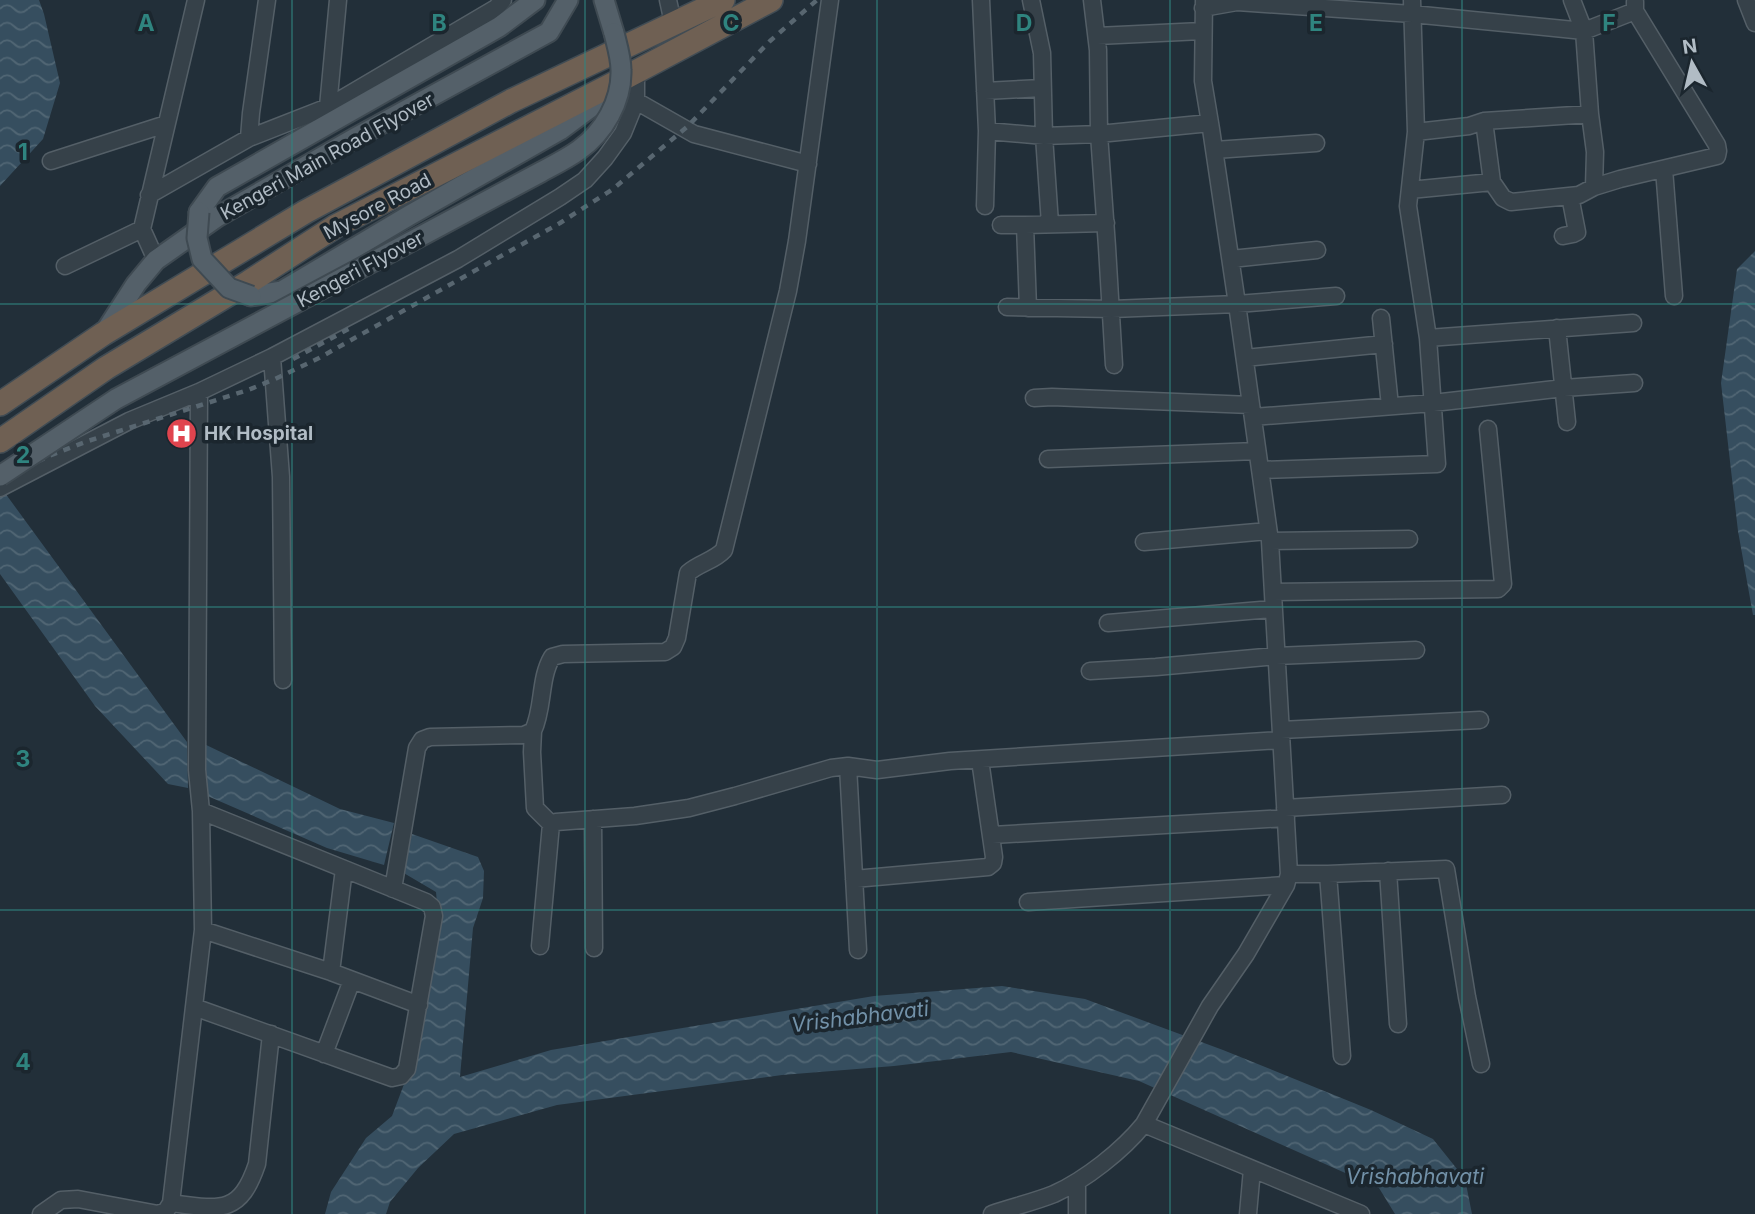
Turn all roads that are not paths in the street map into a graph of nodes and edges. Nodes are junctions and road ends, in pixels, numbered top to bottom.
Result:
1 (196, 0) edge
2 (267, 0) edge
3 (338, 0) edge
4 (503, 0) edge
5 (535, 0) edge
6 (568, 0) edge
7 (604, 0) edge
8 (771, 0) edge
9 (830, 0) edge
10 (981, 0) edge
11 (1031, 0) edge
12 (1093, 0) edge
13 (1572, 0) edge
14 (1746, 0) edge
15 (1204, 4) edge
16 (1337, 5) edge
17 (1635, 5) edge
18 (1412, 7) edge
19 (724, 8) edge
20 (670, 11) edge
21 (1755, 23) edge
22 (1202, 31) junction
23 (1584, 31) junction
24 (1097, 36) junction
25 (636, 72) junction
26 (613, 84) junction
27 (1042, 88) junction
28 (985, 91) junction
29 (636, 101) junction
30 (328, 107) junction
31 (1590, 114) junction
32 (1484, 121) junction
33 (1210, 123) junction
34 (166, 124) junction
35 (986, 131) junction
36 (1416, 132) junction
37 (1099, 134) junction
38 (1044, 136) junction
39 (249, 138) junction
40 (1316, 143) dead end
41 (1215, 150) junction
42 (51, 161) dead end
43 (808, 164) junction
44 (1664, 169) junction
45 (1492, 182) junction
46 (1594, 187) junction
47 (1410, 190) junction
48 (149, 195) junction
49 (1570, 196) junction
50 (985, 206) dead end
51 (1106, 223) junction
52 (1050, 224) junction
53 (1001, 225) dead end
54 (1025, 225) junction
55 (142, 229) junction
56 (1563, 236) dead end
57 (1317, 250) dead end
58 (1231, 259) junction
59 (156, 260) junction
60 (65, 266) dead end
61 (1336, 296) dead end
62 (1674, 296) dead end
63 (1237, 304) junction
64 (1007, 307) dead end
65 (1028, 307) junction
66 (1112, 309) junction
67 (1381, 318) dead end
68 (1633, 323) dead end
69 (1557, 328) junction
70 (103, 334) junction
71 (1428, 338) junction
72 (1384, 344) junction
73 (272, 357) junction
74 (1245, 358) junction
75 (1114, 365) dead end
76 (1634, 383) dead end
77 (1564, 388) junction
78 (199, 392) junction
79 (1034, 398) dead end
80 (1433, 403) junction
81 (0, 404) edge
82 (1390, 406) junction
83 (1252, 411) junction
84 (1567, 422) dead end
85 (1488, 429) dead end
86 (0, 441) edge
87 (1257, 450) junction
88 (1048, 459) dead end
89 (1260, 470) junction
90 (0, 475) edge
91 (0, 488) edge
92 (1269, 536) junction
93 (1409, 539) dead end
94 (1144, 542) dead end
95 (1273, 592) junction
96 (1273, 609) junction
97 (1108, 623) dead end
98 (1416, 650) dead end
99 (1276, 656) junction
100 (1090, 671) dead end
101 (283, 680) dead end
102 (1480, 720) dead end
103 (533, 731) junction
104 (1281, 735) junction
105 (980, 760) junction
106 (848, 766) junction
107 (1502, 796) dead end
108 (201, 811) junction
109 (1285, 813) junction
110 (593, 819) junction
111 (551, 824) junction
112 (992, 835) junction
113 (344, 869) junction
114 (1388, 871) junction
115 (1328, 874) junction
116 (855, 879) junction
117 (1288, 880) junction
118 (395, 881) junction
119 (1028, 902) dead end
120 (203, 930) junction
121 (540, 946) dead end
122 (594, 948) dead end
123 (858, 950) dead end
124 (331, 972) junction
125 (352, 980) junction
126 (419, 1005) junction
127 (194, 1007) junction
128 (1398, 1024) dead end
129 (271, 1034) junction
130 (324, 1054) junction
131 (1342, 1056) dead end
132 (1482, 1064) dead end
133 (1146, 1120) junction
134 (1252, 1169) junction
135 (1077, 1183) junction
136 (172, 1203) junction
137 (1327, 1207) edge
138 (41, 1214) edge
139 (158, 1214) edge
140 (992, 1214) edge
141 (1077, 1214) edge
142 (1248, 1214) edge
143 (1361, 1214) edge

1 - 34 street
2 - 39 street
3 - 30 street
4 - 30 street
5 - 26 main road, Kengeri Flyover, bridge
6 - 59 main road, Kengeri Main Road Flyover
7 - 90 main road, Kengeri Flyover, bridge
8 - 19 highway, Mysore Road
9 - 43 street
10 - 28 street
11 - 27 street
12 - 24 street
13 - 23 street
14 - 21 street
15 - 16 street
15 - 22 street
16 - 18 street
17 - 23 street
17 - 44 street
18 - 23 street
18 - 36 street
19 - 20 highway, Mysore Road
19 - 25 highway, Mysore Road
20 - 70 highway, Mysore Road
22 - 24 street
22 - 33 street
23 - 31 street
24 - 37 street
25 - 26 highway, Mysore Road
25 - 29 street
26 - 86 highway, Mysore Road
27 - 28 street
27 - 38 street
28 - 35 street
29 - 43 street
29 - 73 street
30 - 39 street
31 - 32 street
31 - 46 street
32 - 36 street
32 - 45 street
33 - 37 street
33 - 41 street
34 - 42 street
34 - 48 street
35 - 38 street
35 - 50 street
36 - 47 street
37 - 38 street
37 - 51 street
38 - 52 street
39 - 48 street
40 - 41 street
41 - 58 street
43 - 103 street
44 - 46 street
44 - 62 street
45 - 47 street
45 - 49 street
46 - 49 street
47 - 71 street
48 - 55 street
49 - 56 street
51 - 52 street
51 - 66 street
52 - 54 street
53 - 54 street
54 - 65 street
55 - 59 street
55 - 60 street
57 - 58 street
58 - 63 street
59 - 70 main road, Kengeri Main Road Flyover
61 - 63 street
63 - 66 street
63 - 74 street
64 - 65 street
65 - 66 street
66 - 75 street
67 - 72 street
68 - 69 street
69 - 71 street
69 - 77 street
70 - 81 highway, Mysore Road
71 - 80 street
72 - 74 street
72 - 82 street
73 - 78 street
73 - 101 street
74 - 83 street
76 - 77 street
77 - 80 street
77 - 84 street
78 - 91 street
78 - 108 street
79 - 83 street
80 - 82 street
80 - 89 street
82 - 83 street
83 - 87 street
85 - 95 street
87 - 88 street
87 - 89 street
89 - 92 street
92 - 93 street
92 - 94 street
92 - 95 street
95 - 96 street
96 - 97 street
96 - 99 street
98 - 99 street
99 - 100 street
99 - 104 street
102 - 104 street
103 - 111 street
103 - 118 street
104 - 105 street
104 - 109 street
105 - 106 street
105 - 112 street
106 - 110 street
106 - 116 street
107 - 109 street
108 - 113 street
108 - 120 street
109 - 112 street
109 - 117 street
110 - 111 street
110 - 122 street
111 - 121 street
112 - 116 street
113 - 118 street
113 - 124 street
114 - 115 street
114 - 128 street
114 - 132 street
115 - 117 street
115 - 131 street
116 - 123 street
117 - 119 street
117 - 133 street
118 - 126 street
120 - 124 street
120 - 127 street
124 - 125 street
125 - 126 street
125 - 130 street
126 - 130 street
127 - 129 street
127 - 136 street
129 - 130 street
129 - 136 street
133 - 134 street
133 - 135 street
134 - 137 street
134 - 142 street
135 - 140 street
135 - 141 street
136 - 139 street
137 - 143 street
138 - 139 street

